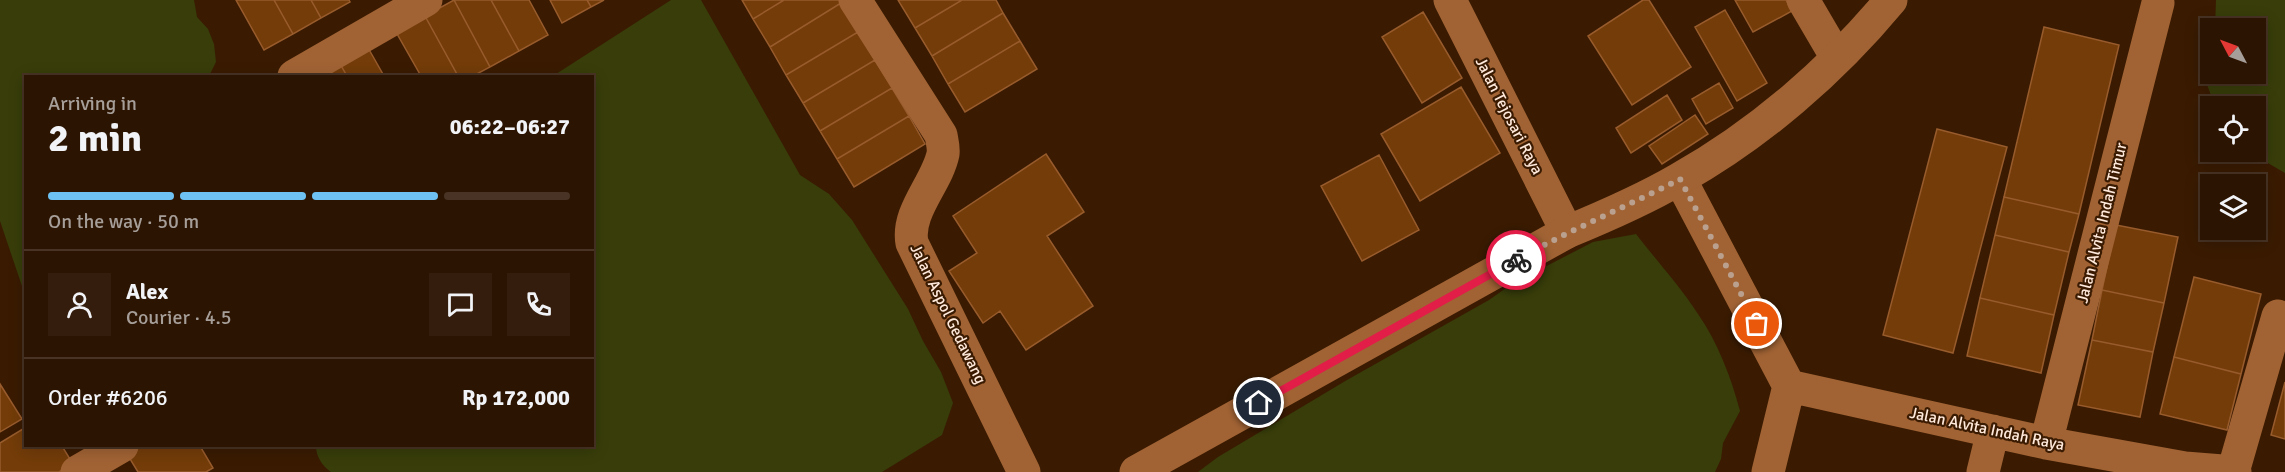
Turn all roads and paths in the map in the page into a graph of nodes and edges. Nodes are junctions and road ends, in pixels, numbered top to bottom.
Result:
1 (426, 0) edge
2 (855, 0) edge
3 (1450, 0) edge
4 (1803, 0) edge
5 (1891, 0) edge
6 (2158, 3) dead end
7 (1837, 57) junction
8 (296, 75) edge
9 (1680, 179) junction
10 (1567, 232) junction
11 (2278, 316) dead end
12 (1789, 386) junction
13 (1993, 431) junction
14 (2046, 443) junction
15 (120, 447) edge
16 (2185, 470) edge
17 (77, 472) edge
18 (1024, 472) edge
19 (1136, 472) edge
20 (1768, 472) edge
21 (1983, 472) edge
22 (2234, 472) edge

1 - 8 street
2 - 18 street, Jalan Aspol Gedawang
3 - 10 street, Jalan Tejosari Raya
4 - 7 street
5 - 7 street
6 - 14 street, Jalan Alvita Indah Timur
7 - 9 street
9 - 10 street
9 - 12 street
10 - 19 street
11 - 22 street
12 - 13 street, Jalan Alvita Indah Raya
12 - 20 street
13 - 14 street, Jalan Alvita Indah Raya
13 - 21 street
14 - 16 street, Jalan Alvita Indah Raya
15 - 17 street
16 - 22 street, Jalan Alvita Indah Raya

